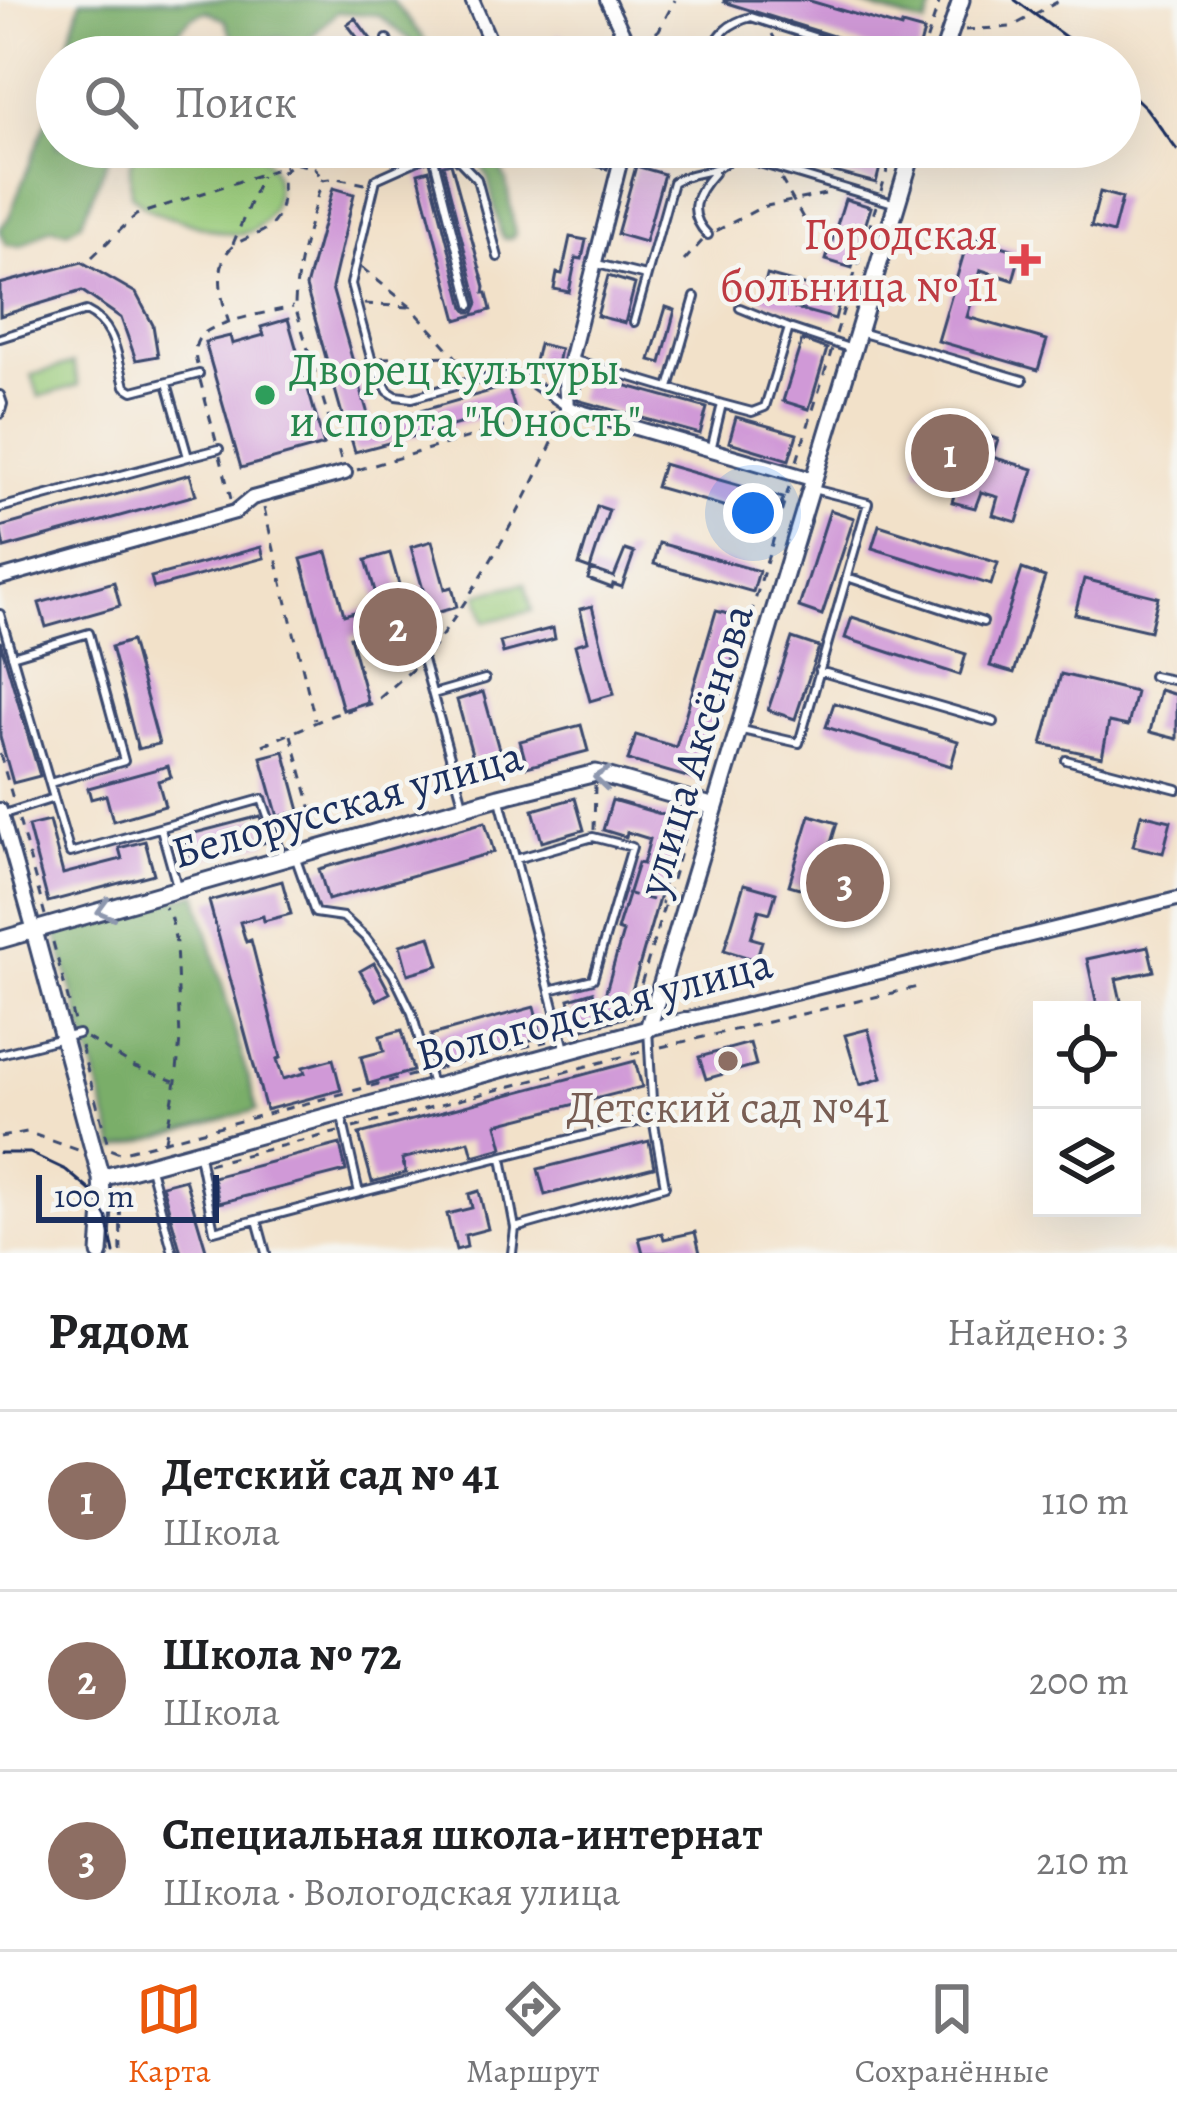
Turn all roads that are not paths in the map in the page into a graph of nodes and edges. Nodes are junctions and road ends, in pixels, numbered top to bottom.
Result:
1 (472, 0) edge
2 (607, 0) edge
3 (960, 0) edge
4 (488, 36) edge
5 (624, 36) edge
6 (719, 36) edge
7 (812, 36) edge
8 (949, 36) edge
9 (398, 168) edge
10 (436, 168) edge
11 (466, 168) edge
12 (619, 168) edge
13 (777, 168) edge
14 (908, 168) edge
15 (716, 170) joint
16 (897, 204) junction
17 (708, 235) road end
18 (498, 257) dead end
19 (595, 263) junction
20 (646, 277) junction
21 (695, 297) dead end
22 (471, 305) dead end
23 (740, 308) dead end
24 (634, 322) dead end
25 (789, 328) junction
26 (0, 338) edge
27 (856, 341) junction
28 (571, 359) junction
29 (199, 374) road end
30 (1023, 380) dead end
31 (167, 383) junction
32 (669, 388) junction
33 (0, 395) edge
34 (722, 404) junction
35 (568, 408) junction
36 (0, 414) edge
37 (219, 449) road end
38 (712, 450) junction
39 (188, 457) junction
40 (345, 473) road end
41 (814, 485) junction
42 (0, 508) edge
43 (847, 577) junction
44 (0, 578) edge
45 (0, 614) edge
46 (983, 622) dead end
47 (12, 656) junction
48 (424, 660) road end
49 (819, 671) junction
50 (1153, 676) dead end
51 (485, 679) dead end
52 (1177, 681) edge
53 (433, 694) junction
54 (994, 722) dead end
55 (738, 730) junction
56 (1066, 760) dead end
57 (50, 783) junction
58 (1177, 789) edge
59 (499, 796) junction
60 (54, 798) junction
61 (715, 806) junction
62 (464, 807) junction
63 (1, 813) edge
64 (161, 828) junction
65 (290, 857) junction
66 (516, 860) junction
67 (178, 889) junction
68 (1177, 899) edge
69 (34, 931) junction
70 (0, 940) edge
71 (550, 990) junction
72 (648, 1029) junction
73 (71, 1036) junction
74 (566, 1053) junction
75 (0, 1054) edge
76 (433, 1089) junction
77 (653, 1118) junction
78 (343, 1122) junction
79 (501, 1157) junction
80 (200, 1159) junction
81 (149, 1165) junction
82 (101, 1178) junction
83 (359, 1193) junction
84 (257, 1220) junction
85 (514, 1228) junction
86 (100, 1253) edge
87 (173, 1253) edge
88 (266, 1253) edge
89 (512, 1253) edge

1 - 4 street
2 - 5 street
3 - 8 street
6 - 7 lane
9 - 35 lane
10 - 22 lane
11 - 18 lane
12 - 19 street
13 - 16 lane
14 - 16 street, улица Аксёнова
15 - 17 lane
15 - 20 lane
16 - 27 street, улица Аксёнова
19 - 20 lane
19 - 28 street
20 - 24 lane
21 - 32 lane
23 - 25 lane
25 - 27 lane
25 - 34 lane
26 - 31 lane
27 - 30 lane
27 - 41 street, улица Аксёнова
28 - 32 lane
28 - 35 street
29 - 31 lane
31 - 39 lane
32 - 34 lane
33 - 36 lane
34 - 38 lane
35 - 38 street
37 - 39 lane
38 - 41 street
39 - 42 lane
40 - 44 street
41 - 43 lane
41 - 55 street, улица Аксёнова
43 - 46 lane
43 - 49 lane
45 - 47 lane
47 - 57 lane
47 - 57 lane
48 - 53 lane
49 - 54 lane
49 - 55 lane
50 - 52 lane
51 - 53 lane
53 - 62 lane
55 - 61 street, улица Аксёнова
56 - 58 lane
57 - 60 lane
61 -> 59 street, Белорусская улица
59 - 62 street, Белорусская улица
59 - 66 lane
60 - 63 lane
60 - 64 lane
61 - 72 street, улица Аксёнова
62 - 65 street, Белорусская улица
63 - 69 street
64 - 65 lane
64 - 67 lane
65 - 67 street, Белорусская улица
65 - 76 lane
66 - 71 lane
66 - 71 lane
67 -> 69 street, Белорусская улица
68 - 72 street, Вологодская улица
69 - 70 street, Белорусская улица
69 - 73 street
71 - 74 lane
72 - 74 street, Вологодская улица
72 - 77 lane
73 - 75 lane
73 - 82 street
74 - 76 street, Вологодская улица
76 - 78 street, Вологодская улица
77 - 79 lane
77 - 85 lane
78 - 80 street, Вологодская улица
78 - 83 lane
79 - 83 lane
79 - 85 lane
80 - 81 street, Вологодская улица
80 - 84 lane
81 - 82 street, Вологодская улица
81 - 87 lane
82 - 86 street
83 - 84 lane
84 - 88 lane
85 - 89 lane

